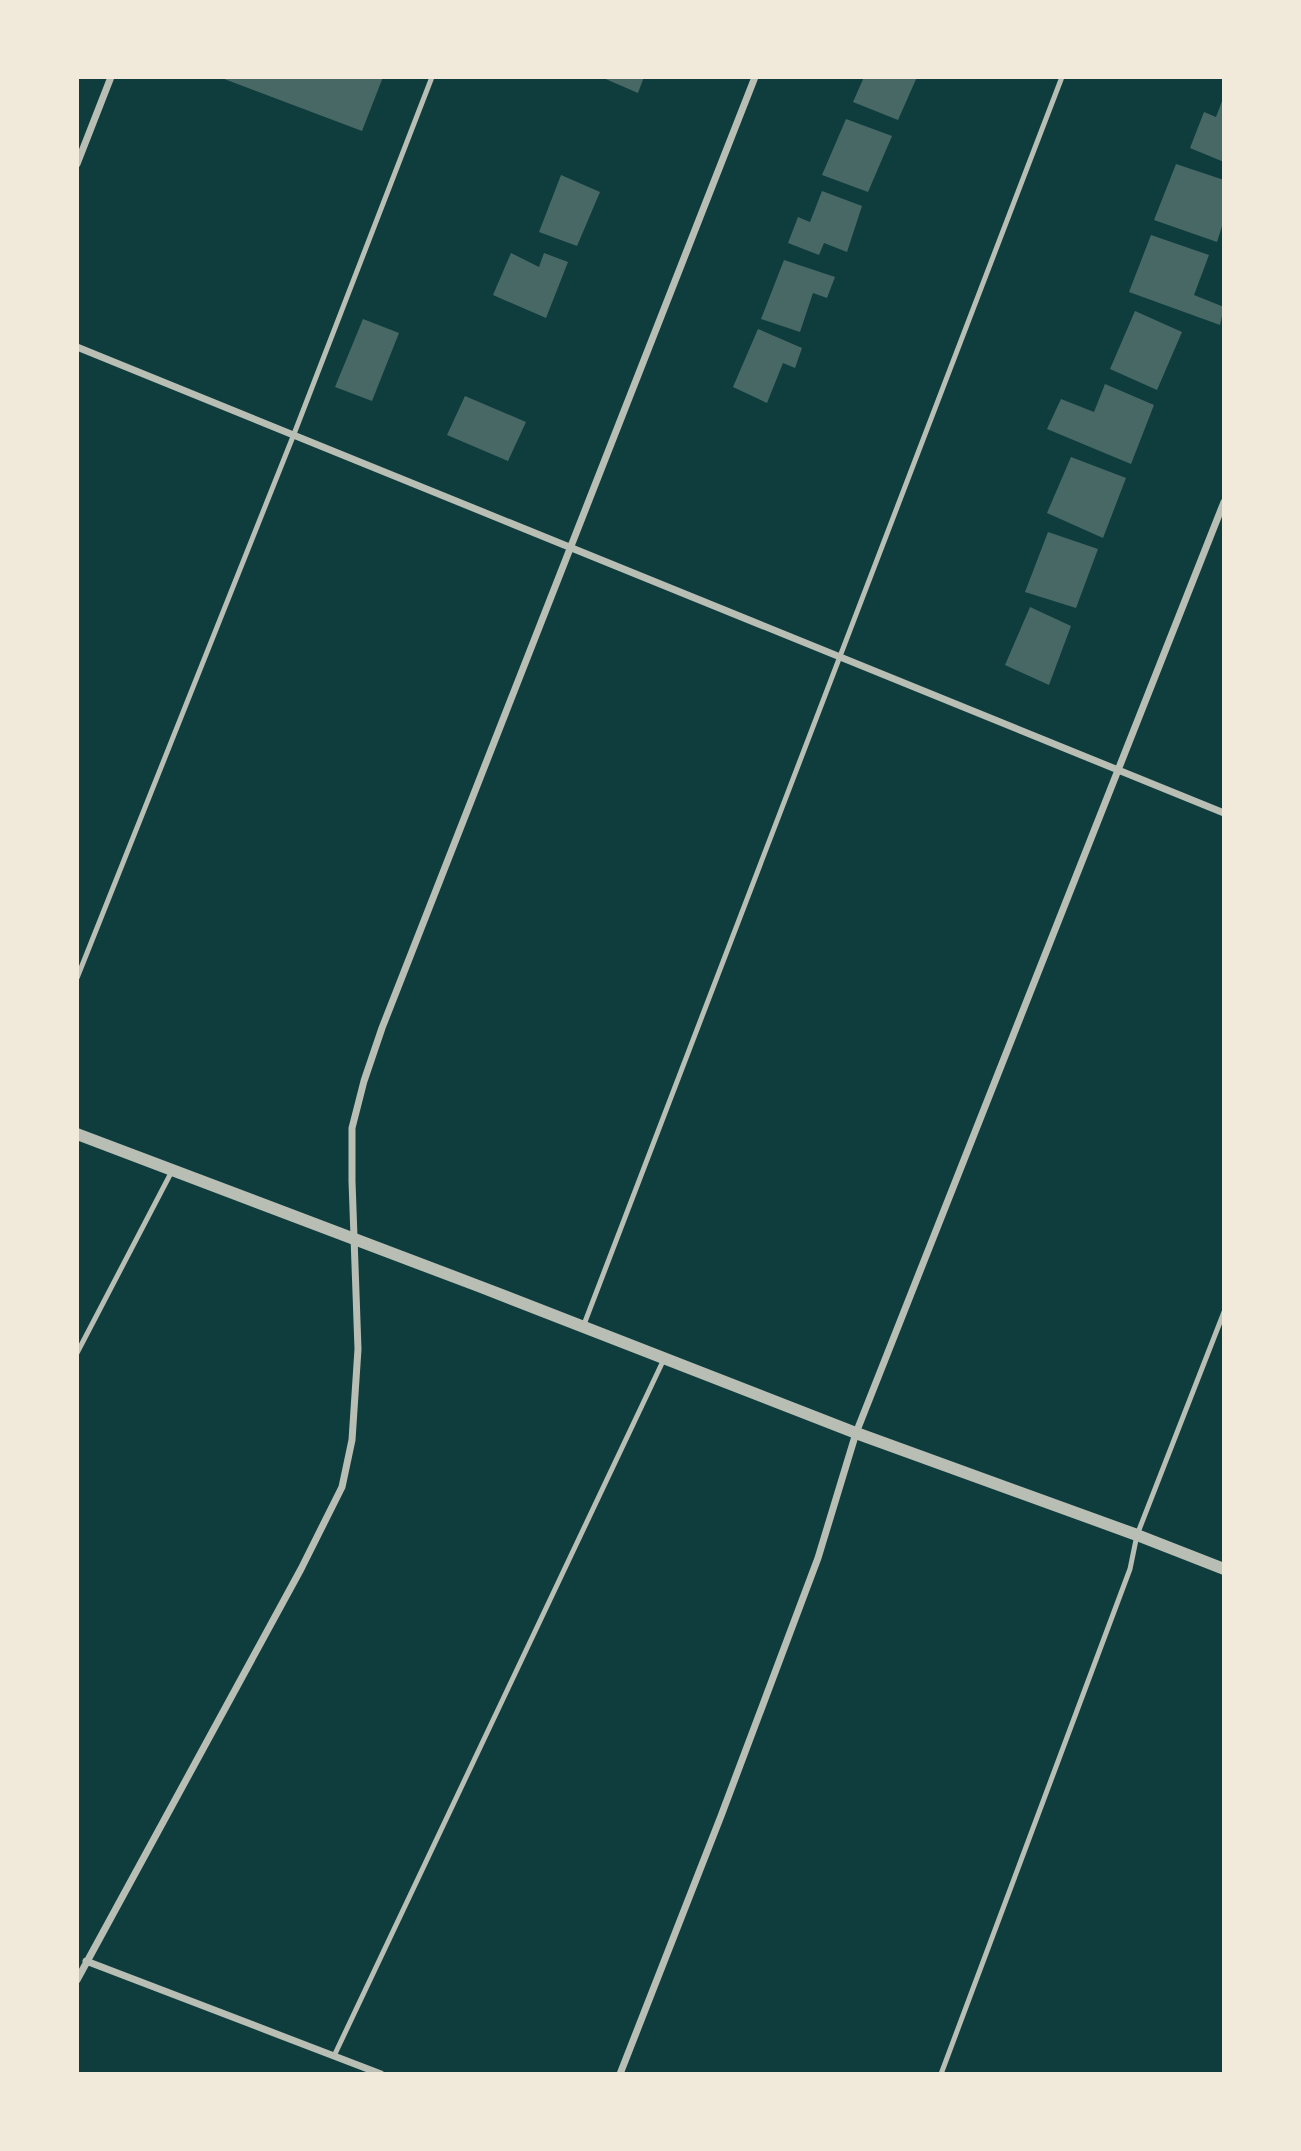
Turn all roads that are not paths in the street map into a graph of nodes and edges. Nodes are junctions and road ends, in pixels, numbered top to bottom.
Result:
1 (111, 77) edge
2 (432, 77) edge
3 (755, 77) edge
4 (1062, 77) edge
5 (77, 164) edge
6 (77, 347) edge
7 (294, 434) junction
8 (1224, 502) edge
9 (571, 546) junction
10 (841, 657) junction
11 (1117, 770) junction
12 (1224, 813) edge
13 (77, 978) edge
14 (77, 1134) edge
15 (172, 1171) junction
16 (355, 1241) junction
17 (1224, 1312) edge
18 (583, 1327) junction
19 (77, 1353) edge
20 (664, 1359) junction
21 (856, 1433) junction
22 (1137, 1535) junction
23 (1224, 1569) edge
24 (86, 1961) junction
25 (77, 1980) edge
26 (334, 2056) junction
27 (381, 2074) edge
28 (621, 2074) edge
29 (941, 2074) edge

1 - 5 street
2 - 7 lane
3 - 9 street
4 - 10 lane
6 - 7 street
7 - 9 street
7 - 13 lane
8 - 11 street
9 - 10 street
9 - 16 street
10 - 11 street
10 - 18 lane
11 - 12 street
11 - 21 street
14 - 15 street
15 - 16 street
15 - 19 lane
16 - 18 street
16 - 24 street
17 - 22 lane
18 - 20 street
20 - 21 street
20 - 26 lane
21 - 22 street
21 - 28 street
22 - 23 street
22 - 29 lane
24 - 25 street
24 - 26 street
26 - 27 street

